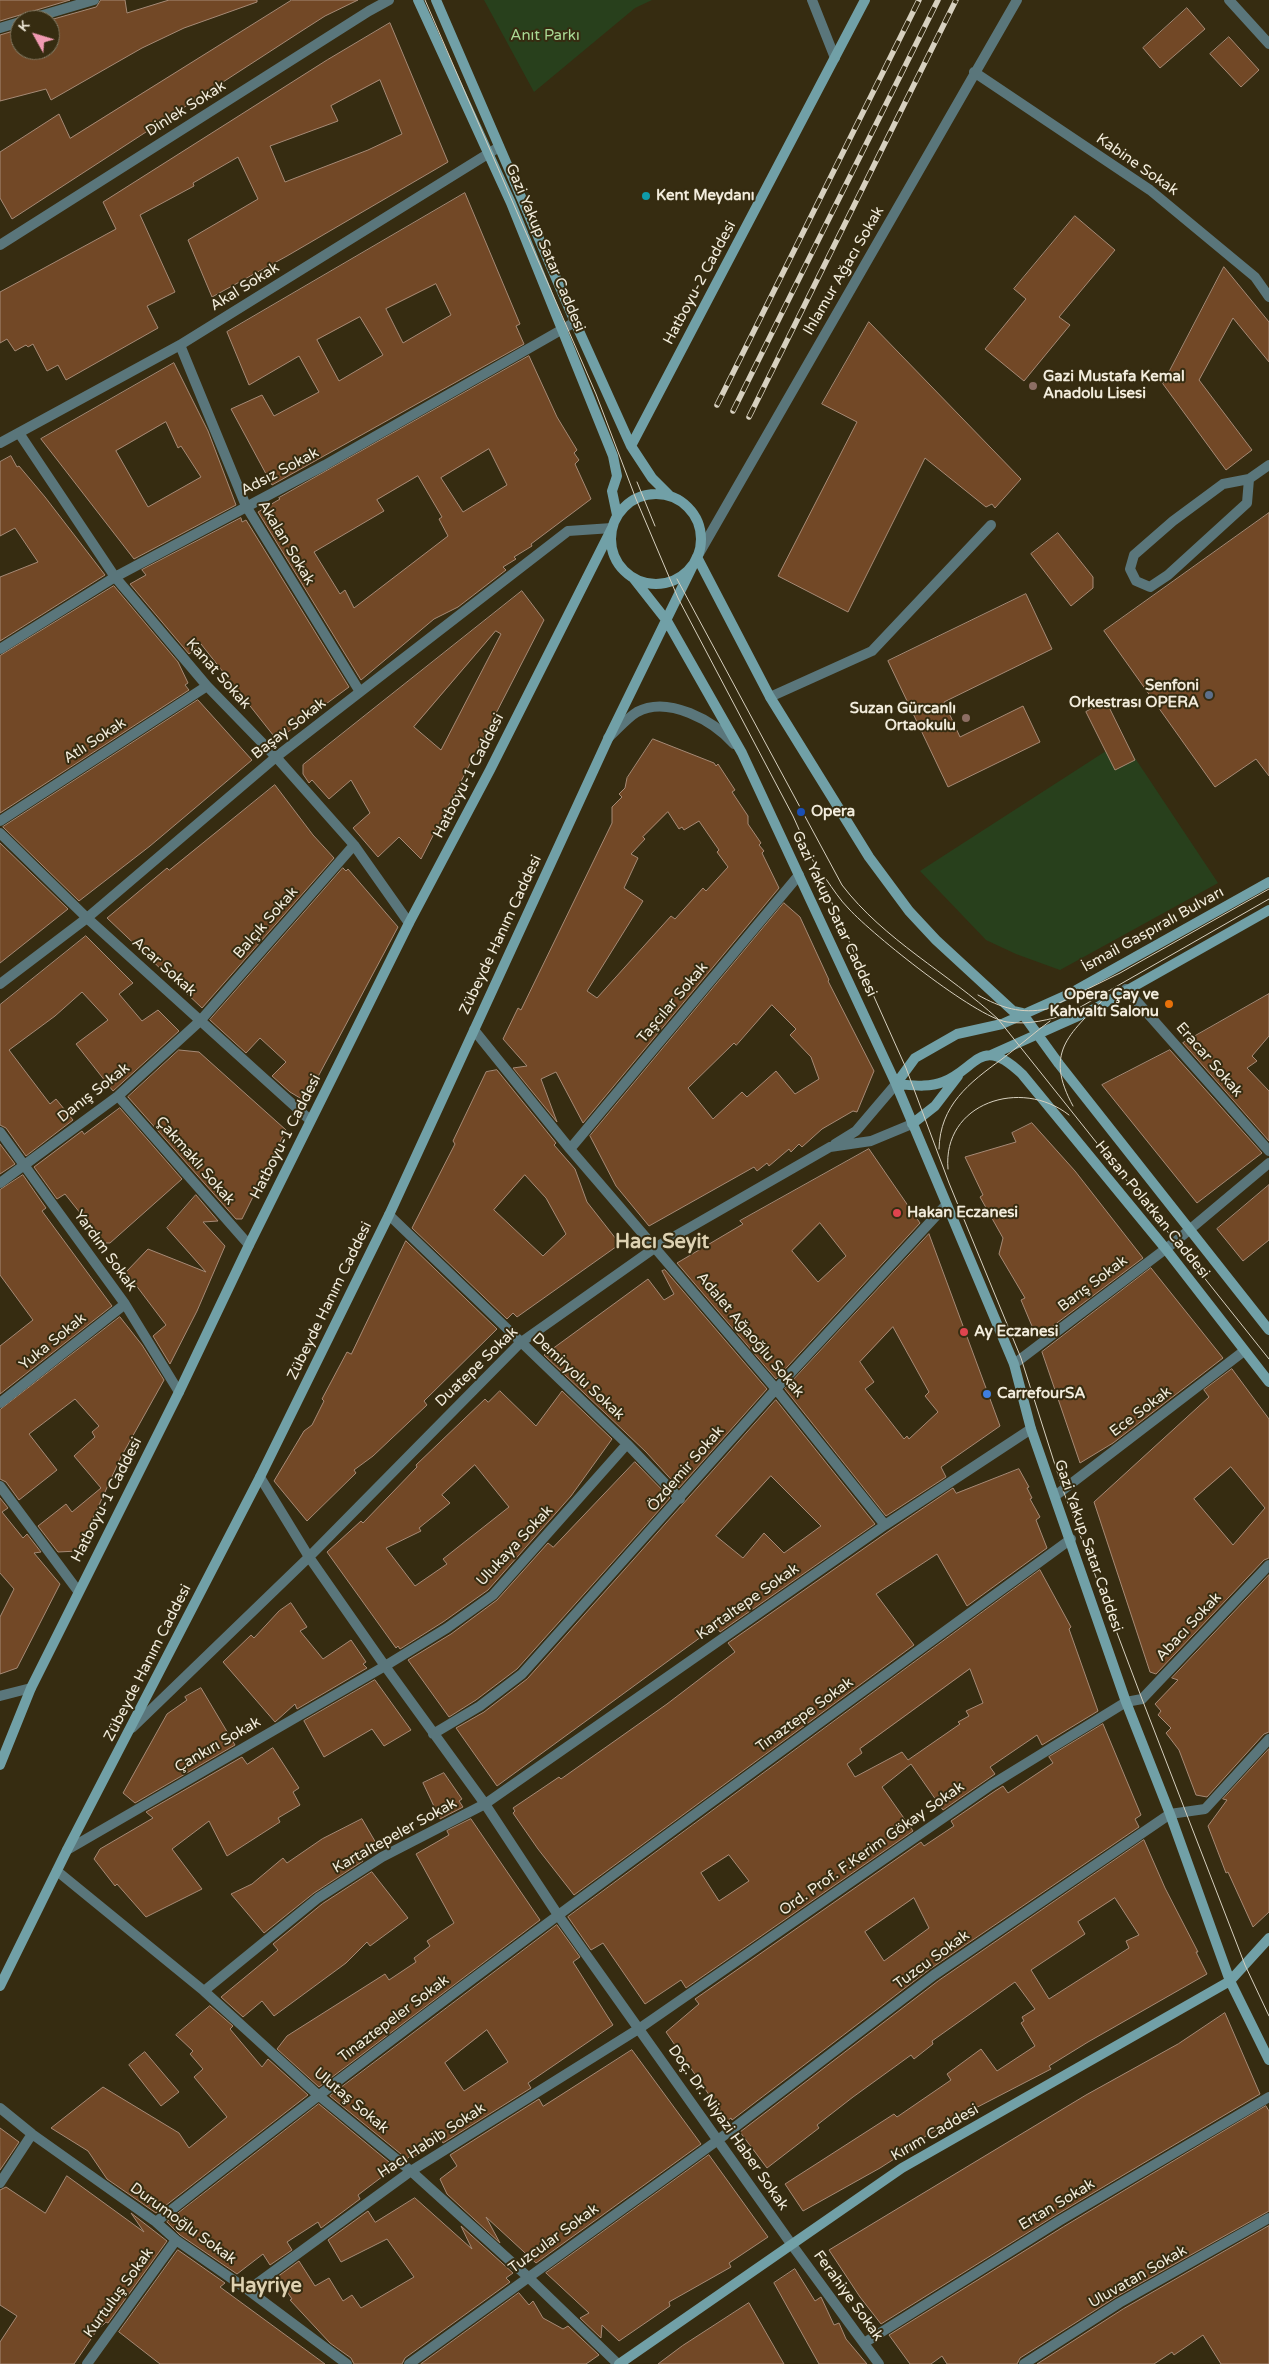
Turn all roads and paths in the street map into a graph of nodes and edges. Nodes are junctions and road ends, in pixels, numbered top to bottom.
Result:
1 (94, 0) edge
2 (389, 0) edge
3 (418, 0) edge
4 (436, 0) edge
5 (812, 0) edge
6 (865, 0) edge
7 (1016, 0) edge
8 (1229, 0) edge
9 (60, 10) edge
10 (1269, 44) edge
11 (836, 58) junction
12 (974, 72) junction
13 (499, 147) junction
14 (488, 154) junction
15 (0, 245) edge
16 (1269, 297) edge
17 (575, 322) junction
18 (563, 329) junction
19 (180, 345) junction
20 (19, 433) junction
21 (0, 443) edge
22 (631, 446) junction
23 (1269, 465) edge
24 (1249, 480) junction
25 (670, 496) junction
26 (246, 506) junction
27 (618, 515) junction
28 (991, 525) dead end
29 (612, 528) junction
30 (697, 557) junction
31 (115, 577) junction
32 (634, 579) junction
33 (667, 621) junction
34 (0, 649) edge
35 (207, 686) junction
36 (360, 692) junction
37 (770, 697) junction
38 (608, 739) junction
39 (742, 753) junction
40 (276, 757) junction
41 (0, 820) edge
42 (0, 833) edge
43 (354, 845) junction
44 (799, 875) junction
45 (1269, 882) edge
46 (1269, 910) edge
47 (87, 918) junction
48 (409, 923) junction
49 (0, 984) edge
50 (1126, 989) junction
51 (1022, 1013) junction
52 (200, 1021) junction
53 (474, 1030) junction
54 (1038, 1034) junction
55 (988, 1056) junction
56 (961, 1072) junction
57 (896, 1084) junction
58 (118, 1096) junction
59 (310, 1120) junction
60 (912, 1124) junction
61 (0, 1132) edge
62 (830, 1147) junction
63 (570, 1149) junction
64 (1269, 1151) edge
65 (1269, 1163) edge
66 (24, 1165) junction
67 (0, 1183) edge
68 (946, 1205) junction
69 (389, 1215) junction
70 (1190, 1228) junction
71 (248, 1245) junction
72 (656, 1247) junction
73 (1165, 1248) junction
74 (125, 1304) junction
75 (1269, 1330) edge
76 (520, 1343) junction
77 (1244, 1351) junction
78 (1014, 1364) junction
79 (1269, 1382) edge
80 (776, 1389) junction
81 (179, 1392) junction
82 (0, 1403) edge
83 (1031, 1429) junction
84 (627, 1444) junction
85 (260, 1477) junction
86 (0, 1486) edge
87 (1056, 1496) junction
88 (680, 1499) junction
89 (885, 1525) junction
90 (1071, 1539) junction
91 (310, 1557) junction
92 (1269, 1565) edge
93 (78, 1591) junction
94 (385, 1666) junction
95 (32, 1688) junction
96 (0, 1696) edge
97 (1126, 1702) junction
98 (131, 1728) junction
99 (433, 1734) junction
100 (1269, 1738) edge
101 (0, 1765) edge
102 (485, 1804) junction
103 (1170, 1814) junction
104 (67, 1850) junction
105 (56, 1871) junction
106 (558, 1915) junction
107 (1269, 1938) edge
108 (1230, 1981) junction
109 (0, 1986) edge
110 (204, 1990) junction
111 (640, 2028) junction
112 (1269, 2060) edge
113 (318, 2095) junction
114 (1269, 2097) edge
115 (0, 2108) edge
116 (32, 2134) junction
117 (718, 2140) junction
118 (411, 2171) junction
119 (0, 2183) edge
120 (1269, 2218) edge
121 (156, 2222) junction
122 (176, 2240) junction
123 (792, 2245) junction
124 (528, 2277) junction
125 (248, 2290) junction
126 (864, 2343) junction
127 (87, 2364) edge
128 (347, 2364) edge
129 (409, 2364) edge
130 (618, 2364) edge
131 (879, 2364) edge
132 (1024, 2364) edge

1 - 9 street
2 - 15 street, Dinlek Sokak
3 - 14 main road, Gazi Yakup Satar Caddesi
4 - 13 main road, Gazi Yakup Satar Caddesi
5 - 11 street
6 - 11 main road, Hatboyu-2 Caddesi
7 - 12 street, Ihlamur Ağacı Sokak
8 - 10 street
11 - 22 main road, Hatboyu-2 Caddesi
12 - 16 street, Kabine Sokak
12 - 30 street, Ihlamur Ağacı Sokak
13 - 14 street, Akal Sokak
13 - 17 main road, Gazi Yakup Satar Caddesi
14 - 18 main road, Gazi Yakup Satar Caddesi
14 - 19 street, Akal Sokak
17 - 18 street, Adsız Sokak
17 - 22 main road, Gazi Yakup Satar Caddesi
18 - 26 street, Adsız Sokak
18 - 27 main road, Gazi Yakup Satar Caddesi
19 - 20 street, Akal Sokak
19 - 26 street, Akalan Sokak
20 - 21 street, Akal Sokak
20 - 31 street, Kanat Sokak
22 - 25 main road, Gazi Yakup Satar Caddesi
23 - 24 street
24 - 24 street
25 - 27 main road
25 - 30 main road
26 - 31 street, Adsız Sokak
26 - 36 street, Akalan Sokak
27 - 29 main road
28 - 37 street
29 - 32 main road
29 - 36 street, Başay Sokak
29 - 48 main road, Hatboyu-1 Caddesi
30 - 32 main road
30 - 33 main road, Zübeyde Hanım Caddesi
30 - 37 main road
31 - 34 street, Adsız Sokak
31 - 35 street, Kanat Sokak
32 - 33 main road, Gazi Yakup Satar Caddesi
33 - 38 main road, Zübeyde Hanım Caddesi
33 - 39 main road, Gazi Yakup Satar Caddesi
35 - 40 street, Kanat Sokak
35 - 41 street, Atlı Sokak
36 - 40 street, Başay Sokak
37 - 51 main road
38 - 39 street
38 - 53 main road, Zübeyde Hanım Caddesi
39 - 44 main road, Gazi Yakup Satar Caddesi
40 - 43 street, Kanat Sokak
40 - 47 street, Başay Sokak
42 - 47 street, Acar Sokak
43 - 48 street, Kanat Sokak
43 - 52 street, Balçık Sokak
44 - 57 main road, Gazi Yakup Satar Caddesi
44 - 63 street, Taşcılar Sokak
45 - 51 main road, İsmail Gaspıralı Bulvarı
46 - 50 main road
47 - 49 street, Başay Sokak
47 - 52 street, Acar Sokak
48 - 59 main road, Hatboyu-1 Caddesi
50 - 54 main road
50 - 64 street, Eracar Sokak
51 - 54 main road
51 - 57 main road, İsmail Gaspıralı Bulvarı
52 - 58 street, Danış Sokak
52 - 59 street, Acar Sokak
53 - 63 street, Adalet Ağaoğlu Sokak
53 - 69 main road, Zübeyde Hanım Caddesi
54 - 55 main road
54 - 70 main road
55 - 56 main road
55 - 73 main road, Hasan Polatkan Caddesi
56 - 57 main road
56 - 60 main road
57 - 60 main road, Gazi Yakup Satar Caddesi
57 - 62 street
58 - 66 street, Danış Sokak
58 - 71 street, Çakmaklı Sokak
59 - 71 main road, Hatboyu-1 Caddesi
60 - 62 street, Duatepe Sokak
60 - 68 main road, Gazi Yakup Satar Caddesi
61 - 66 street, Yardım Sokak
62 - 72 street, Duatepe Sokak
63 - 72 street, Adalet Ağaoğlu Sokak
65 - 70 street, Barış Sokak
66 - 67 street, Danış Sokak
66 - 74 street, Yardım Sokak
68 - 78 main road, Gazi Yakup Satar Caddesi
68 - 80 street, Özdemir Sokak
69 - 76 street, Demiryolu Sokak
69 - 85 main road, Zübeyde Hanım Caddesi
70 - 73 street, Barış Sokak
70 - 75 main road
71 - 81 main road, Hatboyu-1 Caddesi
72 - 76 street, Duatepe Sokak
72 - 80 street, Adalet Ağaoğlu Sokak
73 - 77 main road, Hasan Polatkan Caddesi
73 - 78 street, Barış Sokak
74 - 81 street, Yardım Sokak
74 - 82 street, Yuka Sokak
76 - 84 street, Demiryolu Sokak
76 - 91 street, Duatepe Sokak
77 - 79 main road, Hasan Polatkan Caddesi
77 - 87 street, Ece Sokak
78 - 83 main road, Gazi Yakup Satar Caddesi
80 - 88 street, Özdemir Sokak
80 - 89 street, Adalet Ağaoğlu Sokak
81 - 93 main road, Hatboyu-1 Caddesi
83 - 87 main road, Gazi Yakup Satar Caddesi
83 - 89 street, Kartaltepe Sokak
84 - 88 street, Demiryolu Sokak
84 - 94 street, Ulukaya Sokak
85 - 91 street, Doç. Dr. Niyazi Haber Sokak
85 - 98 main road, Zübeyde Hanım Caddesi
86 - 93 street
87 - 90 main road, Gazi Yakup Satar Caddesi
88 - 99 street, Özdemir Sokak
89 - 102 street, Kartaltepe Sokak
90 - 97 main road, Gazi Yakup Satar Caddesi
90 - 106 street, Tınaztepe Sokak
91 - 94 street, Doç. Dr. Niyazi Haber Sokak
91 - 98 street, Duatepe Sokak
92 - 97 street, Abacı Sokak
93 - 95 main road, Hatboyu-1 Caddesi
94 - 99 street, Doç. Dr. Niyazi Haber Sokak
94 - 104 street, Çankırı Sokak
95 - 96 street
95 - 101 main road, Hatboyu-1 Caddesi
97 - 103 main road, Gazi Yakup Satar Caddesi
97 - 111 street, Ord. Prof. F.Kerim Gökay Sokak
98 - 104 main road, Zübeyde Hanım Caddesi
99 - 102 street, Doç. Dr. Niyazi Haber Sokak
100 - 103 street
102 - 106 street, Doç. Dr. Niyazi Haber Sokak
102 - 110 street, Kartaltepeler Sokak
103 - 108 main road, Gazi Yakup Satar Caddesi
103 - 117 street, Tuzcu Sokak
104 - 105 main road, Zübeyde Hanım Caddesi
105 - 109 main road, Zübeyde Hanım Caddesi
105 - 110 street, Ulutaş Sokak
106 - 111 street, Doç. Dr. Niyazi Haber Sokak
106 - 113 street, Tınaztepeler Sokak
107 - 108 main road, Kırım Caddesi
108 - 112 main road, Gazi Yakup Satar Caddesi
108 - 123 main road, Kırım Caddesi
110 - 113 street, Ulutaş Sokak
111 - 117 street, Doç. Dr. Niyazi Haber Sokak
111 - 118 street, Hacı Habib Sokak
113 - 118 street, Ulutaş Sokak
113 - 121 street, Tınaztepeler Sokak
114 - 126 street, Ertan Sokak
115 - 116 street, Durumoğlu Sokak
116 - 119 street
116 - 121 street, Durumoğlu Sokak
117 - 123 street, Doç. Dr. Niyazi Haber Sokak
117 - 124 street, Tuzcular Sokak
118 - 124 street, Ulutaş Sokak
118 - 125 street, Hacı Habib Sokak
120 - 132 street, Uluvatan Sokak
121 - 122 street, Durumoğlu Sokak
122 - 125 street, Durumoğlu Sokak
122 - 127 street, Kurtuluş Sokak
123 - 126 street, Ferahiye Sokak
123 - 130 main road, Kırım Caddesi
124 - 129 street, Tuzcular Sokak
124 - 130 street, Ulutaş Sokak
125 - 128 street, Durumoğlu Sokak
126 - 131 street, Ferahiye Sokak

